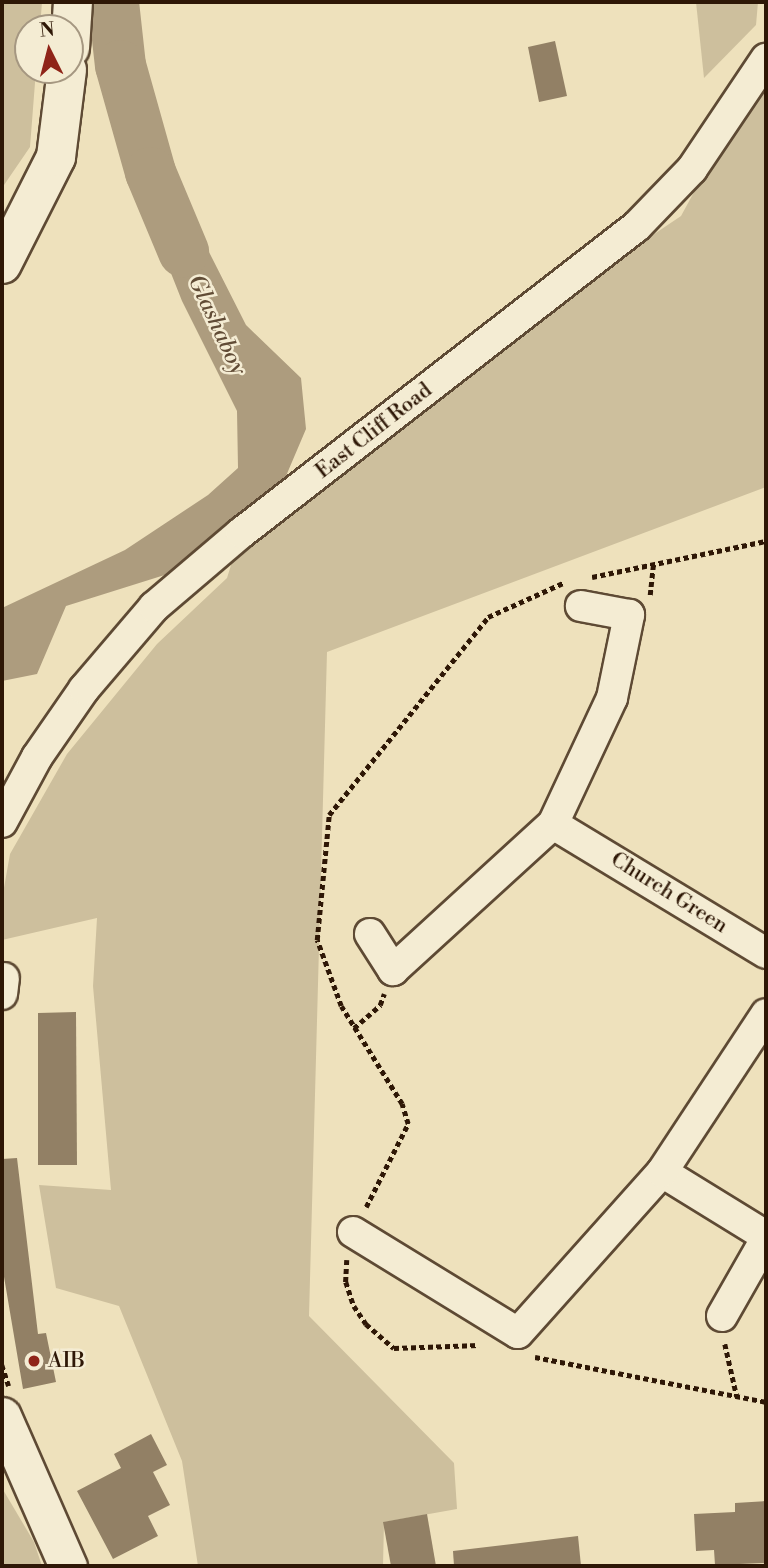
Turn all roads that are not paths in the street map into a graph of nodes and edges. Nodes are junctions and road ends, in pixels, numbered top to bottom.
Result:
1 (766, 59) edge
2 (65, 84) edge
3 (2, 264) edge
4 (580, 588) road end
5 (2, 822) edge
6 (563, 829) junction
7 (370, 934) dead end
8 (766, 953) edge
9 (766, 1014) edge
10 (662, 1172) junction
11 (353, 1232) road end
12 (766, 1238) edge
13 (722, 1316) road end
14 (2, 1416) edge
15 (68, 1566) edge

1 - 5 street, East Cliff Road
2 - 3 main road
4 - 6 street
6 - 7 street
6 - 8 street, Church Green
9 - 10 street
10 - 11 street
10 - 12 street
12 - 13 street
14 - 15 street

